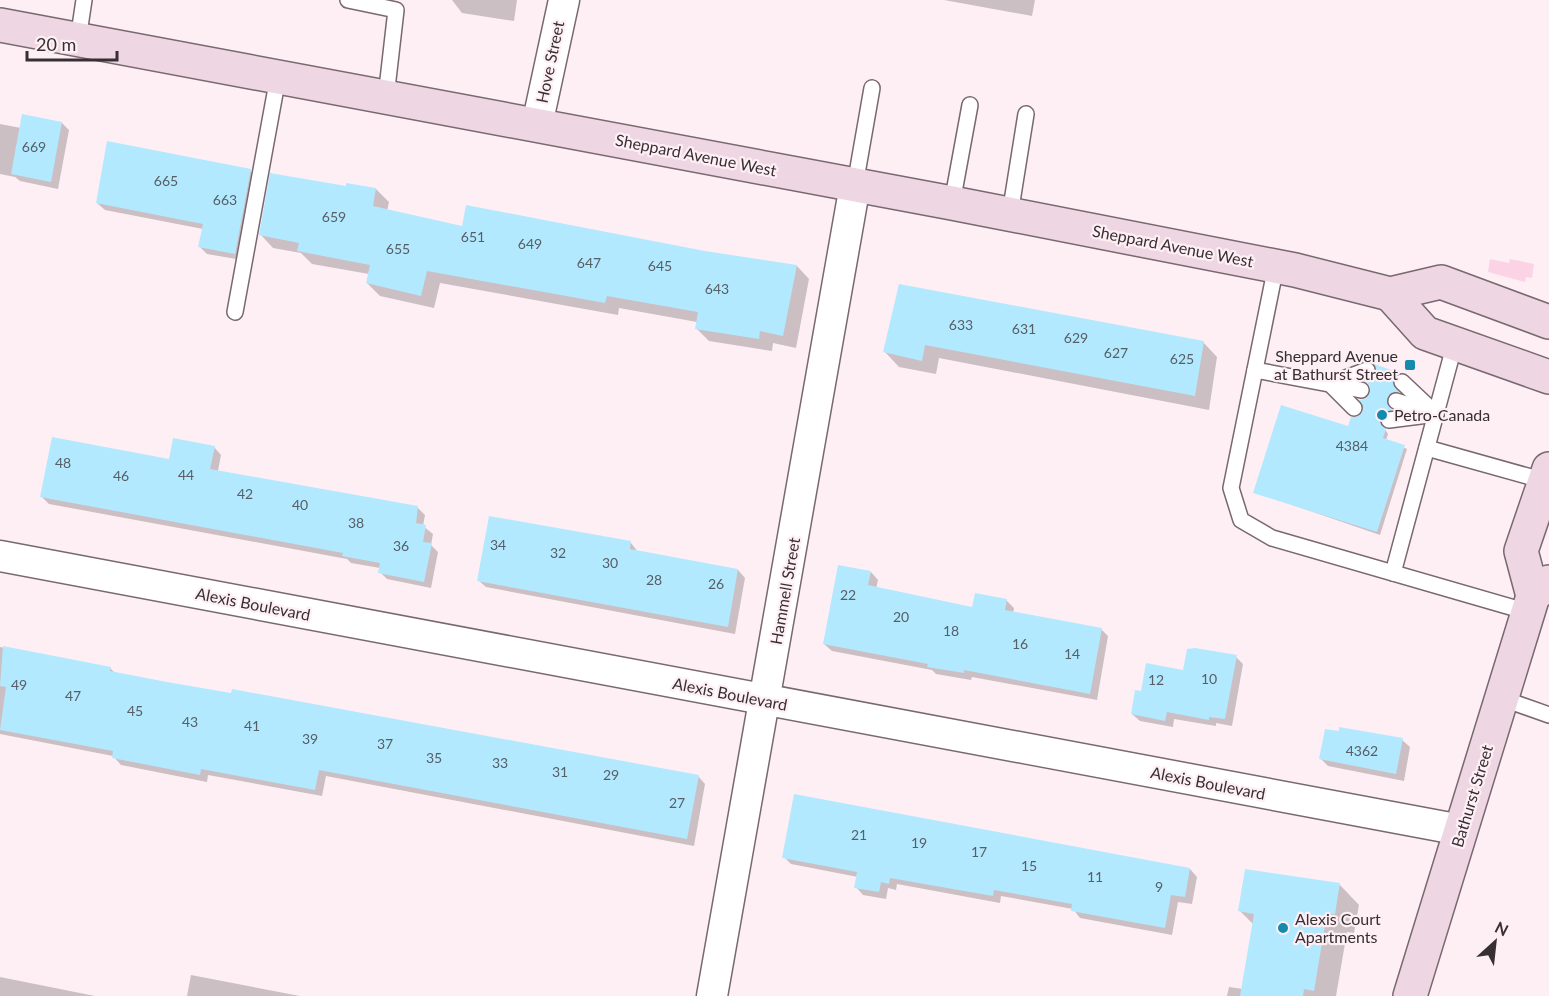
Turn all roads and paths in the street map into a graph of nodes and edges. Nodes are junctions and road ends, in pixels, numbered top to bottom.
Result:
1 (84, 0) edge
2 (348, 0) edge
3 (564, 0) edge
4 (0, 25) edge
5 (78, 40) junction
6 (278, 77) junction
7 (872, 88) dead end
8 (386, 97) junction
9 (970, 105) dead end
10 (1026, 114) dead end
11 (537, 125) junction
12 (855, 184) junction
13 (952, 203) junction
14 (1010, 214) junction
15 (1276, 266) junction
16 (1390, 294) junction
17 (235, 312) dead end
18 (1549, 322) edge
19 (1455, 343) junction
20 (1255, 370) junction
21 (1367, 370) dead end
22 (1549, 377) edge
23 (1402, 382) dead end
24 (1330, 384) junction
25 (1361, 390) dead end
26 (1396, 401) dead end
27 (1354, 408) dead end
28 (1436, 414) junction
29 (1389, 420) dead end
30 (1427, 448) junction
31 (1547, 475) edge
32 (0, 556) edge
33 (1393, 573) junction
34 (1537, 596) edge
35 (1502, 698) junction
36 (765, 701) junction
37 (1549, 715) edge
38 (1461, 830) junction
39 (712, 996) edge
40 (1410, 996) edge

1 - 5 lane
2 - 8 lane
3 - 11 street, Hove Street
4 - 5 main road, Sheppard Avenue West
5 - 6 main road, Sheppard Avenue West
6 - 8 main road, Sheppard Avenue West
6 - 17 lane
7 - 12 lane
8 - 11 main road, Sheppard Avenue West
9 - 13 lane
10 - 14 lane
11 - 12 main road, Sheppard Avenue West
12 - 13 main road, Sheppard Avenue West
12 - 36 street, Hammell Street
13 - 14 main road, Sheppard Avenue West
14 - 15 main road, Sheppard Avenue West
15 - 16 main road, Sheppard Avenue West
15 - 20 lane
16 - 18 main road, Sheppard Avenue West
16 - 19 main road
19 - 22 main road
19 - 28 lane
20 - 24 lane
20 - 33 lane
21 - 24 lane
23 - 28 lane
24 - 25 lane
24 - 27 lane
26 - 28 lane
28 - 29 lane
28 - 30 lane
30 - 31 lane
30 - 33 lane
31 - 34 main road
32 - 36 street, Alexis Boulevard
33 - 34 lane
34 - 35 main road, Bathurst Street
35 - 37 lane
35 - 38 main road, Bathurst Street
36 - 38 street, Alexis Boulevard
36 - 39 street, Hammell Street
38 - 40 main road, Bathurst Street

